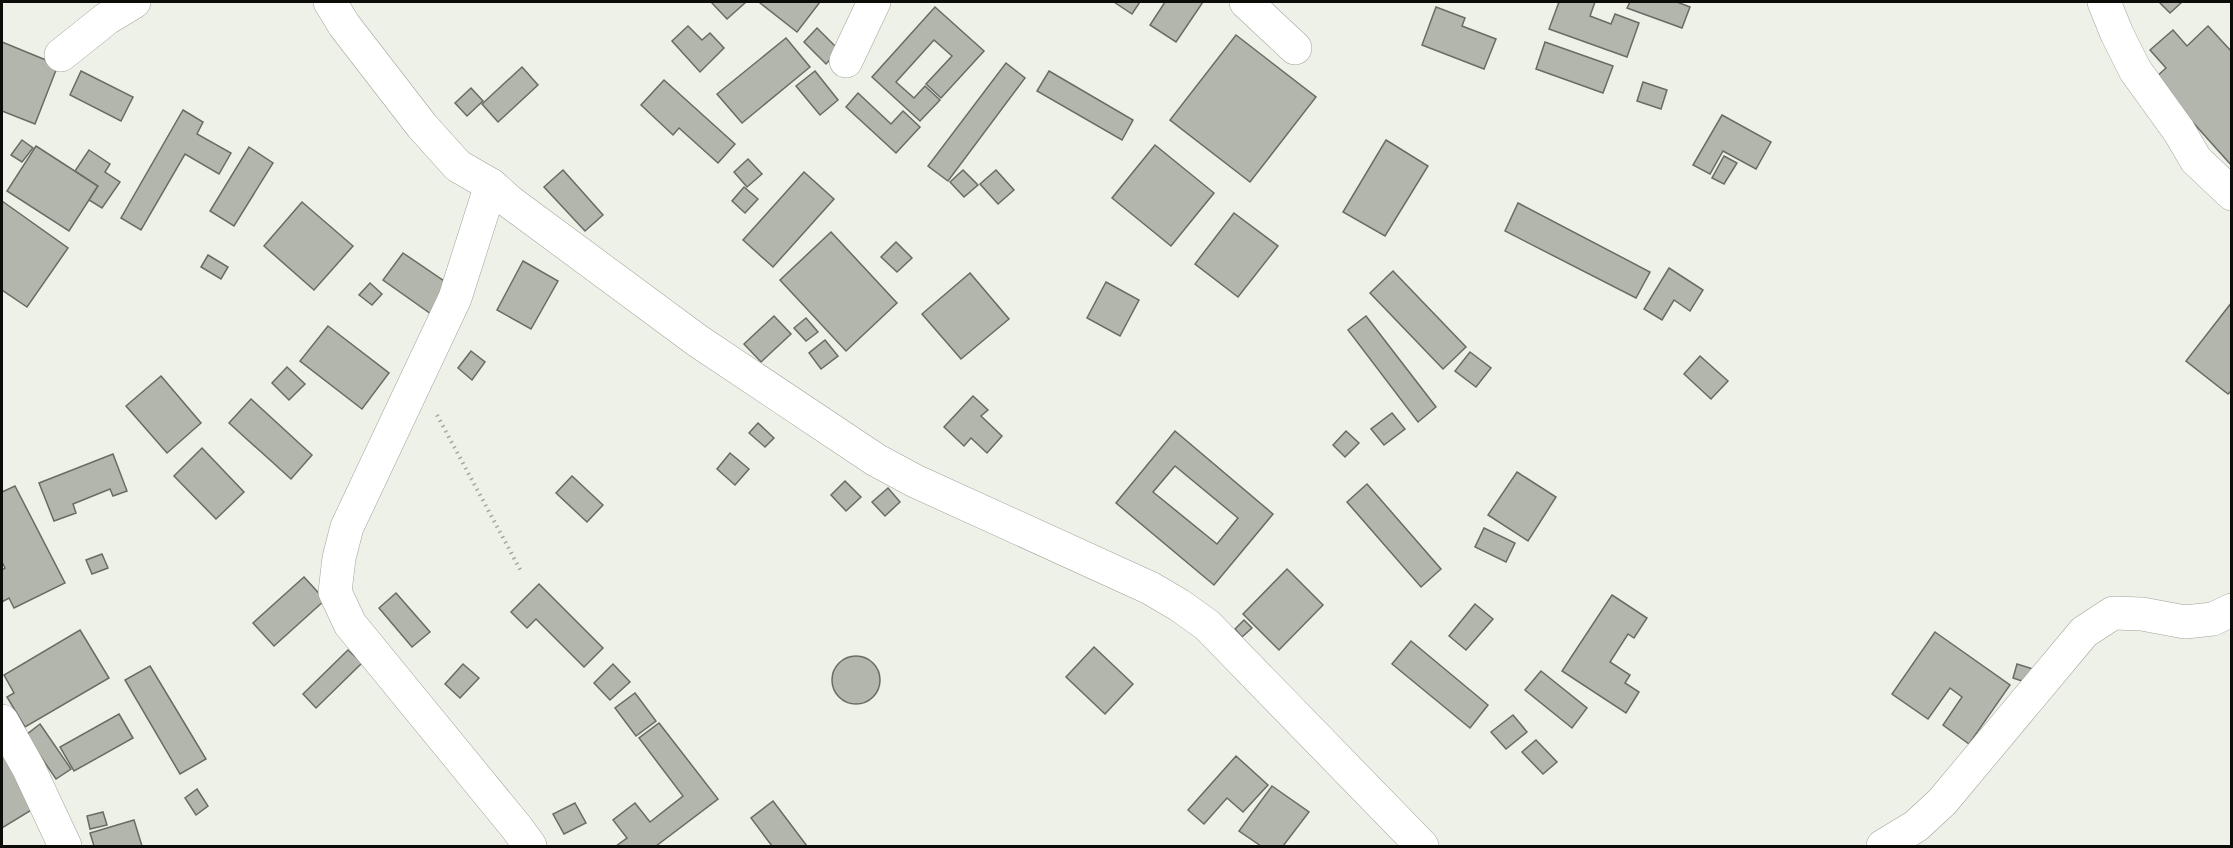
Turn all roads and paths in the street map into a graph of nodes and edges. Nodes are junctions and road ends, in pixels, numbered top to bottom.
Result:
1 (134, 2) edge
2 (330, 2) edge
3 (874, 2) edge
4 (1246, 2) edge
5 (2104, 2) edge
6 (1294, 48) dead end
7 (61, 55) dead end
8 (846, 61) dead end
9 (492, 184) junction
10 (2232, 194) edge
11 (417, 378) junction
12 (522, 573) dead end
13 (2232, 610) edge
14 (2, 721) edge
15 (65, 846) edge
16 (530, 846) edge
17 (1422, 846) edge
18 (1883, 846) edge

1 - 7 street
2 - 9 street
3 - 8 street
4 - 6 street
5 - 10 street
9 - 11 street
9 - 17 street
11 - 12 path
11 - 16 street
13 - 18 street
14 - 15 street

